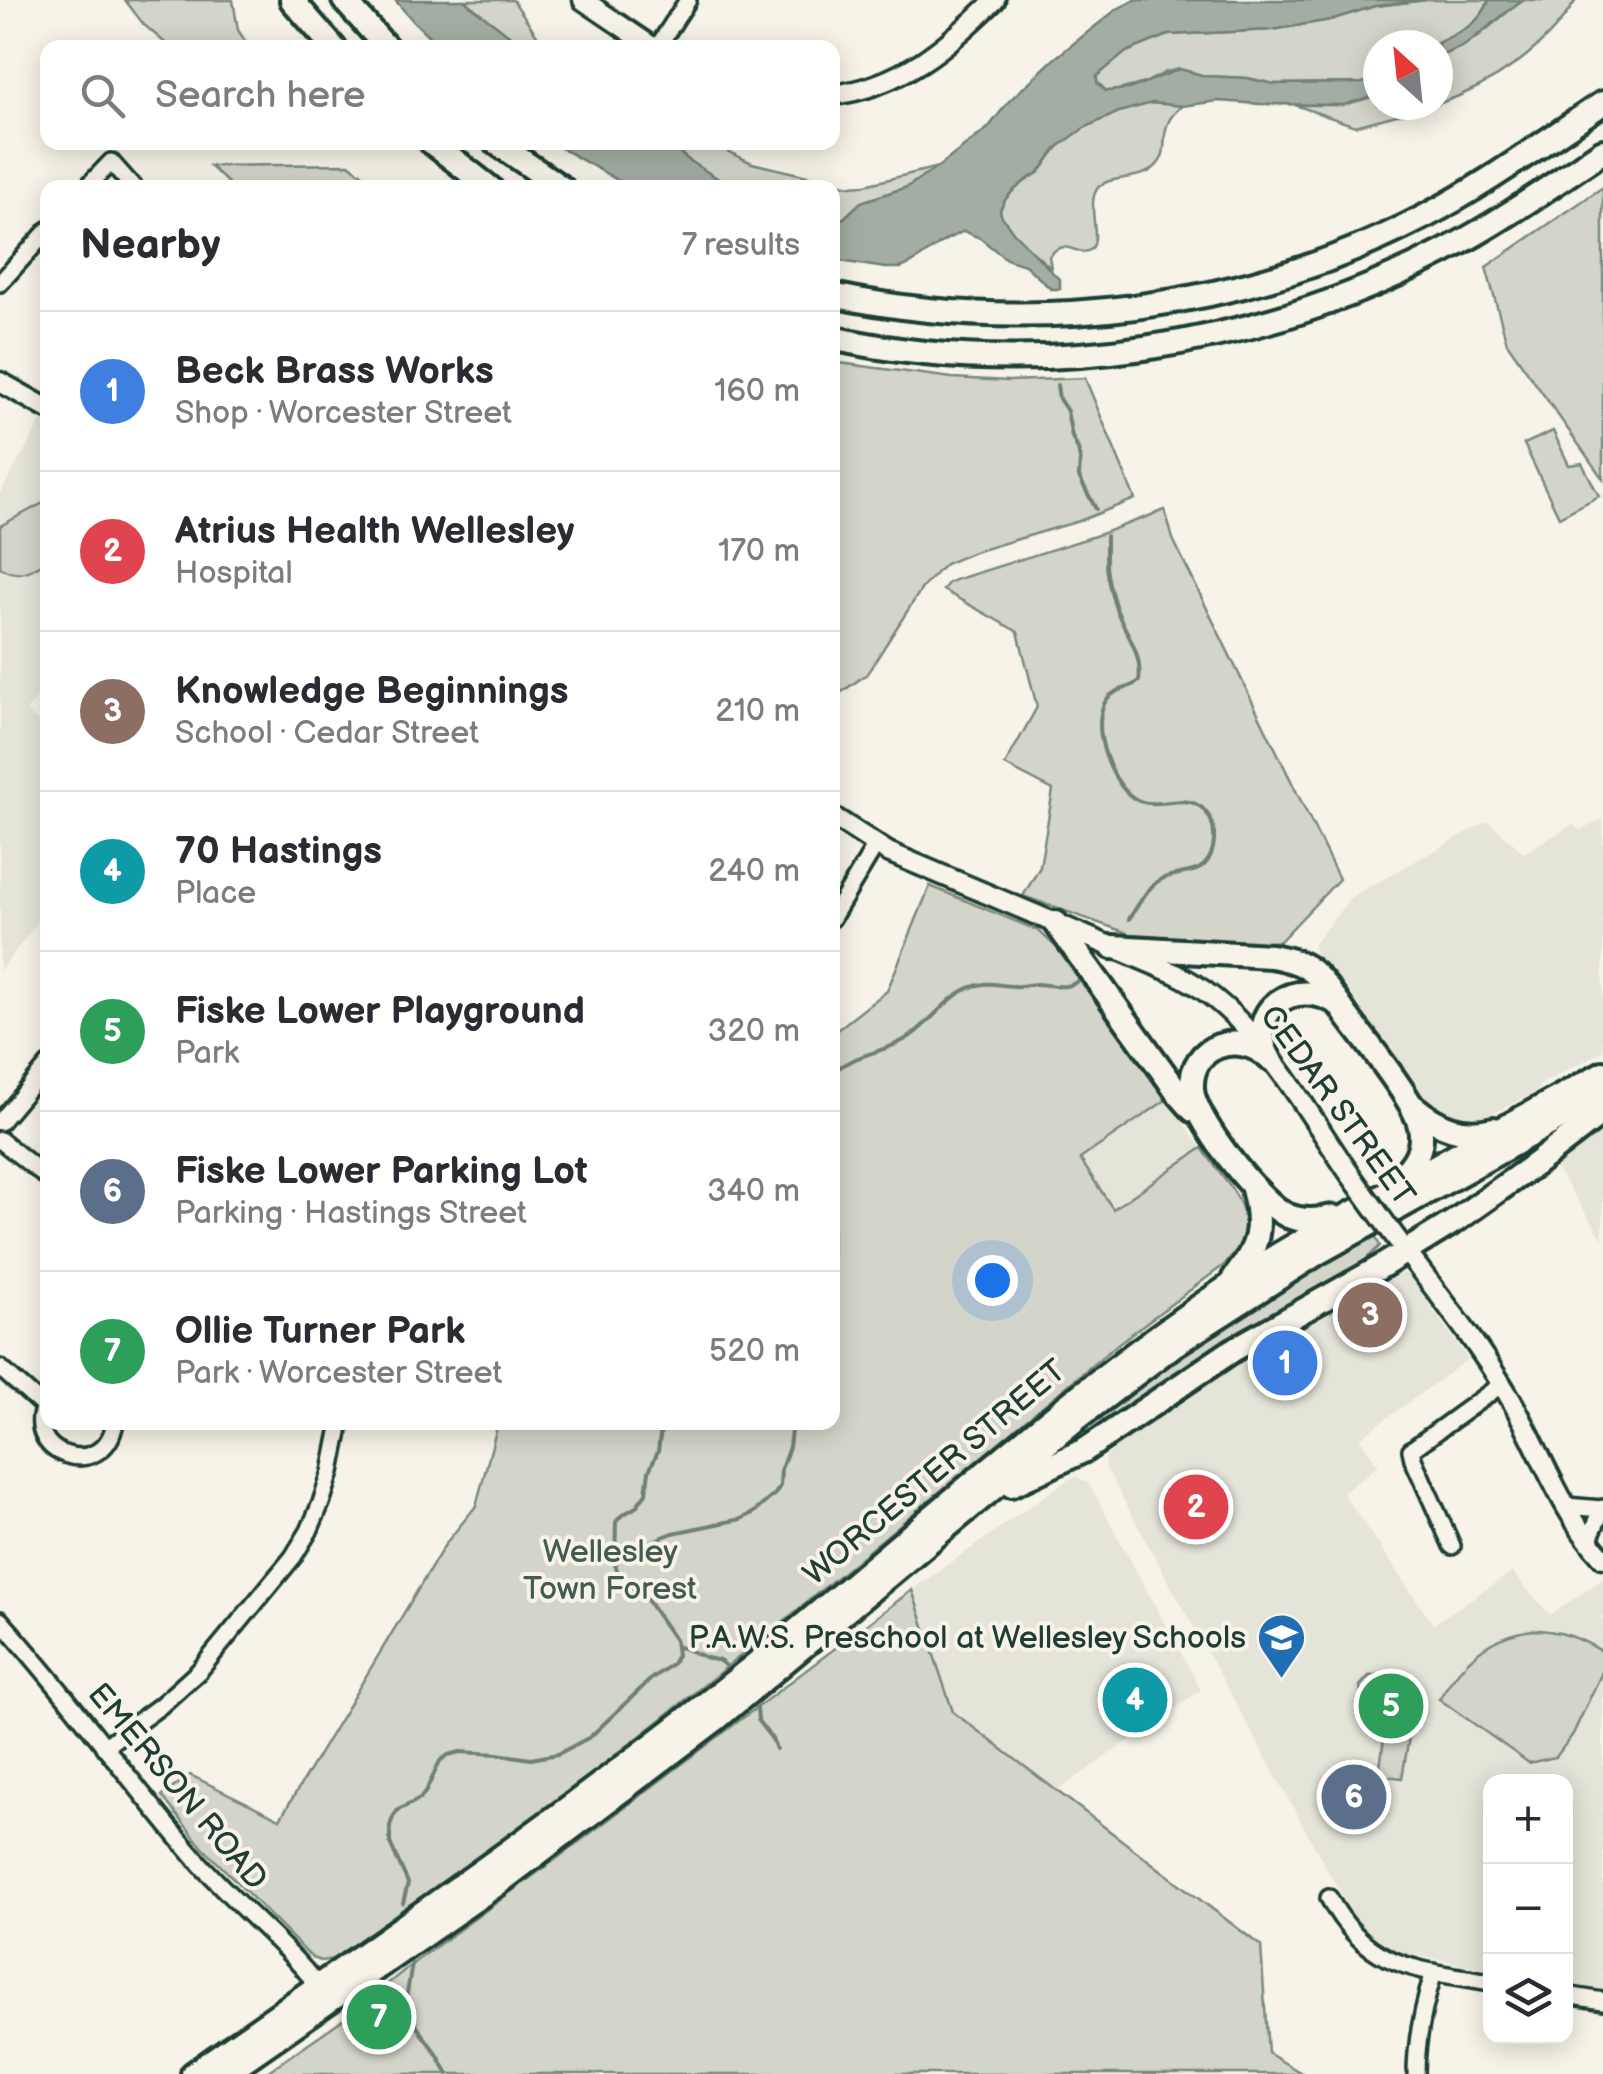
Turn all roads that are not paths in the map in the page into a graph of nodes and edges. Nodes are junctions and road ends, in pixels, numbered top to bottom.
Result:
1 (292, 0) edge
2 (344, 0) edge
3 (583, 0) edge
4 (688, 0) edge
5 (995, 0) edge
6 (327, 40) edge
7 (380, 40) edge
8 (643, 40) edge
9 (660, 40) edge
10 (840, 93) edge
11 (1603, 103) edge
12 (441, 150) edge
13 (507, 150) edge
14 (1603, 151) edge
15 (94, 180) edge
16 (127, 180) edge
17 (480, 180) edge
18 (550, 180) edge
19 (40, 239) edge
20 (0, 283) edge
21 (840, 297) edge
22 (840, 339) edge
23 (0, 382) edge
24 (40, 404) edge
25 (840, 821) edge
26 (876, 845) junction
27 (840, 905) edge
28 (1056, 924) junction
29 (1112, 946) junction
30 (1338, 1003) junction
31 (1269, 1058) junction
32 (1603, 1073) edge
33 (40, 1074) edge
34 (1603, 1094) edge
35 (1410, 1104) junction
36 (1603, 1112) edge
37 (1202, 1118) junction
38 (0, 1122) edge
39 (1512, 1124) junction
40 (0, 1140) edge
41 (40, 1172) edge
42 (1253, 1189) junction
43 (1385, 1194) junction
44 (1360, 1208) junction
45 (1406, 1251) junction
46 (1226, 1288) junction
47 (0, 1368) edge
48 (1502, 1384) junction
49 (40, 1398) edge
50 (42, 1430) edge
51 (112, 1430) edge
52 (339, 1430) edge
53 (976, 1503) junction
54 (1566, 1506) junction
55 (1602, 1509) edge
56 (1588, 1541) junction
57 (1452, 1546) dead end
58 (1603, 1558) edge
59 (0, 1620) edge
60 (104, 1748) junction
61 (1329, 1898) dead end
62 (1434, 1972) junction
63 (1483, 1981) edge
64 (318, 1986) junction
65 (1573, 1996) edge
66 (1603, 2002) edge
67 (193, 2074) edge
68 (224, 2074) edge
69 (1416, 2074) edge

1 - 6 highway
2 - 7 highway
3 - 8 main road
4 - 9 street
5 - 10 main road
11 - 21 highway
12 - 17 highway
13 - 18 highway
14 - 22 highway
15 - 16 street
19 - 20 street
23 - 24 main road
25 - 26 main road, CEDAR STREET
26 - 27 street
26 - 28 main road, CEDAR STREET
28 - 29 main road, CEDAR STREET
28 - 37 highway
29 - 30 highway
29 - 31 main road, CEDAR STREET
30 - 31 highway
30 - 35 highway
31 - 37 highway
31 - 45 main road, CEDAR STREET, bridge
32 - 39 highway, WORCESTER STREET
33 - 38 street
34 - 53 highway, WORCESTER STREET
35 - 39 highway
35 - 43 highway
36 - 45 highway
37 - 42 highway
39 - 43 highway, WORCESTER STREET
40 - 41 street
42 - 44 highway
42 - 46 highway
43 - 44 highway, WORCESTER STREET
44 - 46 highway, WORCESTER STREET
45 - 48 main road, CEDAR STREET
45 - 53 highway
46 - 64 highway, WORCESTER STREET
47 - 49 street
48 - 54 main road, CEDAR STREET
48 - 57 street
50 - 51 street
52 - 60 street
53 - 68 highway, WORCESTER STREET
54 - 55 street
54 - 56 main road, CEDAR STREET
55 - 56 street
56 - 58 main road, CEDAR STREET
59 - 60 street, EMERSON ROAD
60 - 64 street, EMERSON ROAD
61 - 62 street
62 - 63 street
62 - 69 street
64 - 67 highway, WORCESTER STREET
65 - 66 street

